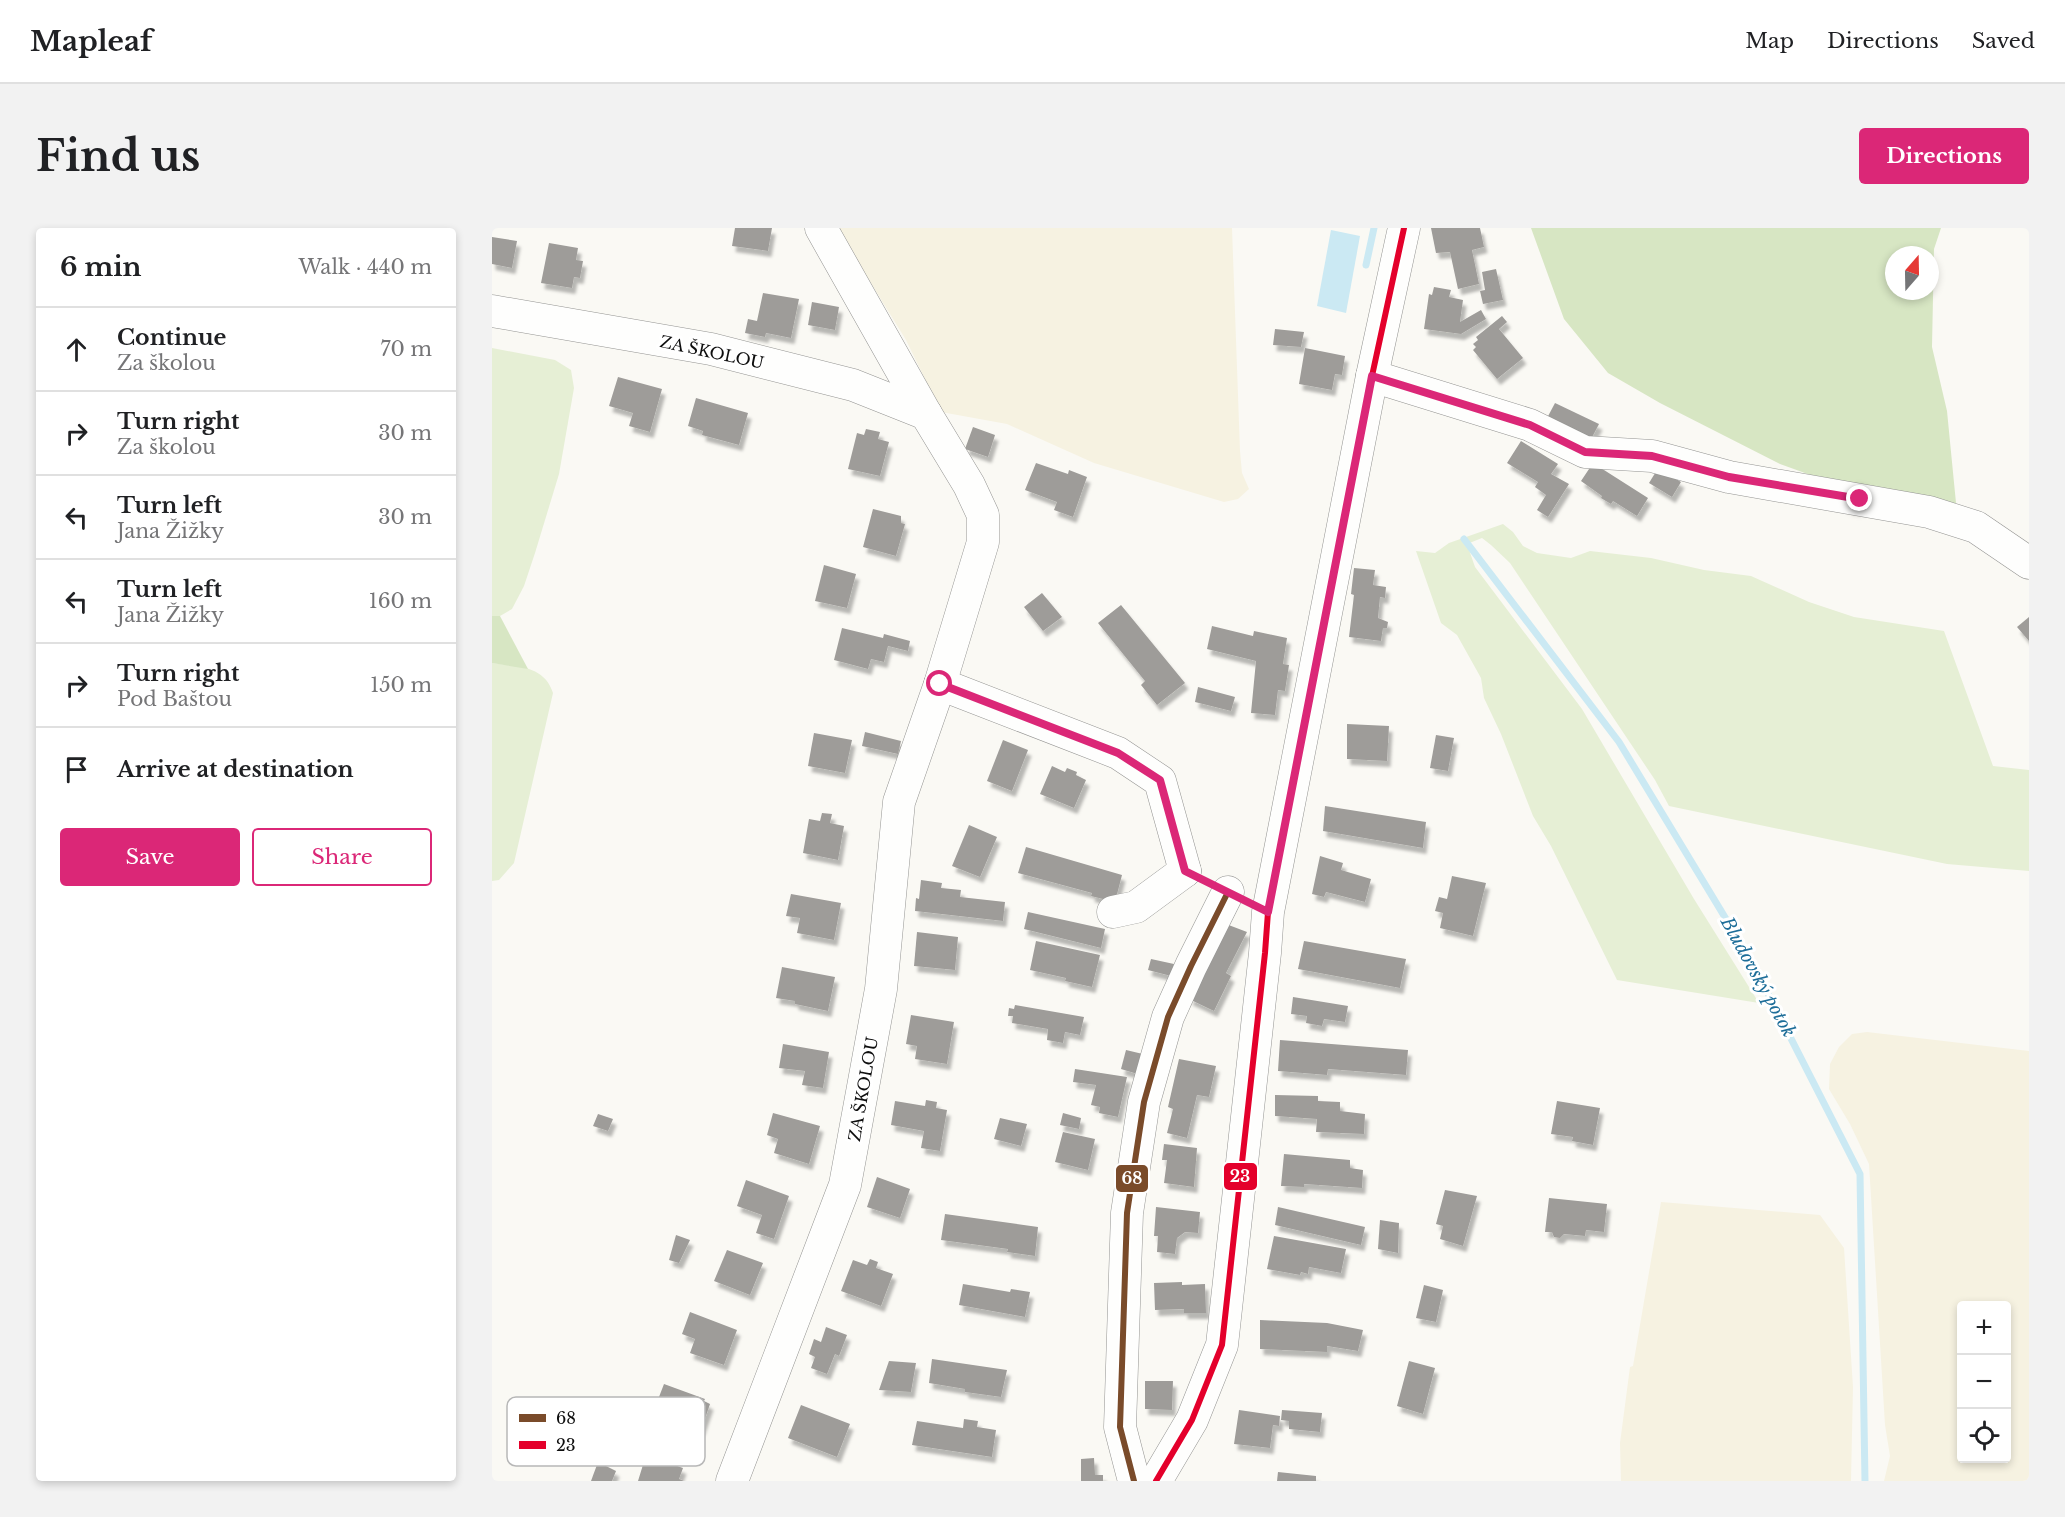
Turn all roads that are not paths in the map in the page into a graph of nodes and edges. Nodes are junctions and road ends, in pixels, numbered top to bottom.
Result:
1 (821, 228) edge
2 (1404, 228) edge
3 (492, 311) edge
4 (1372, 376) junction
5 (926, 414) junction
6 (2029, 563) edge
7 (940, 684) junction
8 (1185, 871) junction
9 (1228, 892) junction
10 (1113, 912) dead end
11 (1268, 912) junction
12 (732, 1481) edge
13 (1134, 1481) edge
14 (1156, 1481) edge

1 - 5 street, ZA ŠKOLOU
2 - 4 street
3 - 5 street, ZA ŠKOLOU
4 - 6 street
4 - 11 street
5 - 7 street, ZA ŠKOLOU
7 - 8 street
7 - 12 street, ZA ŠKOLOU
8 - 9 street
8 - 10 street
9 - 11 street
9 - 13 street
11 - 14 street

